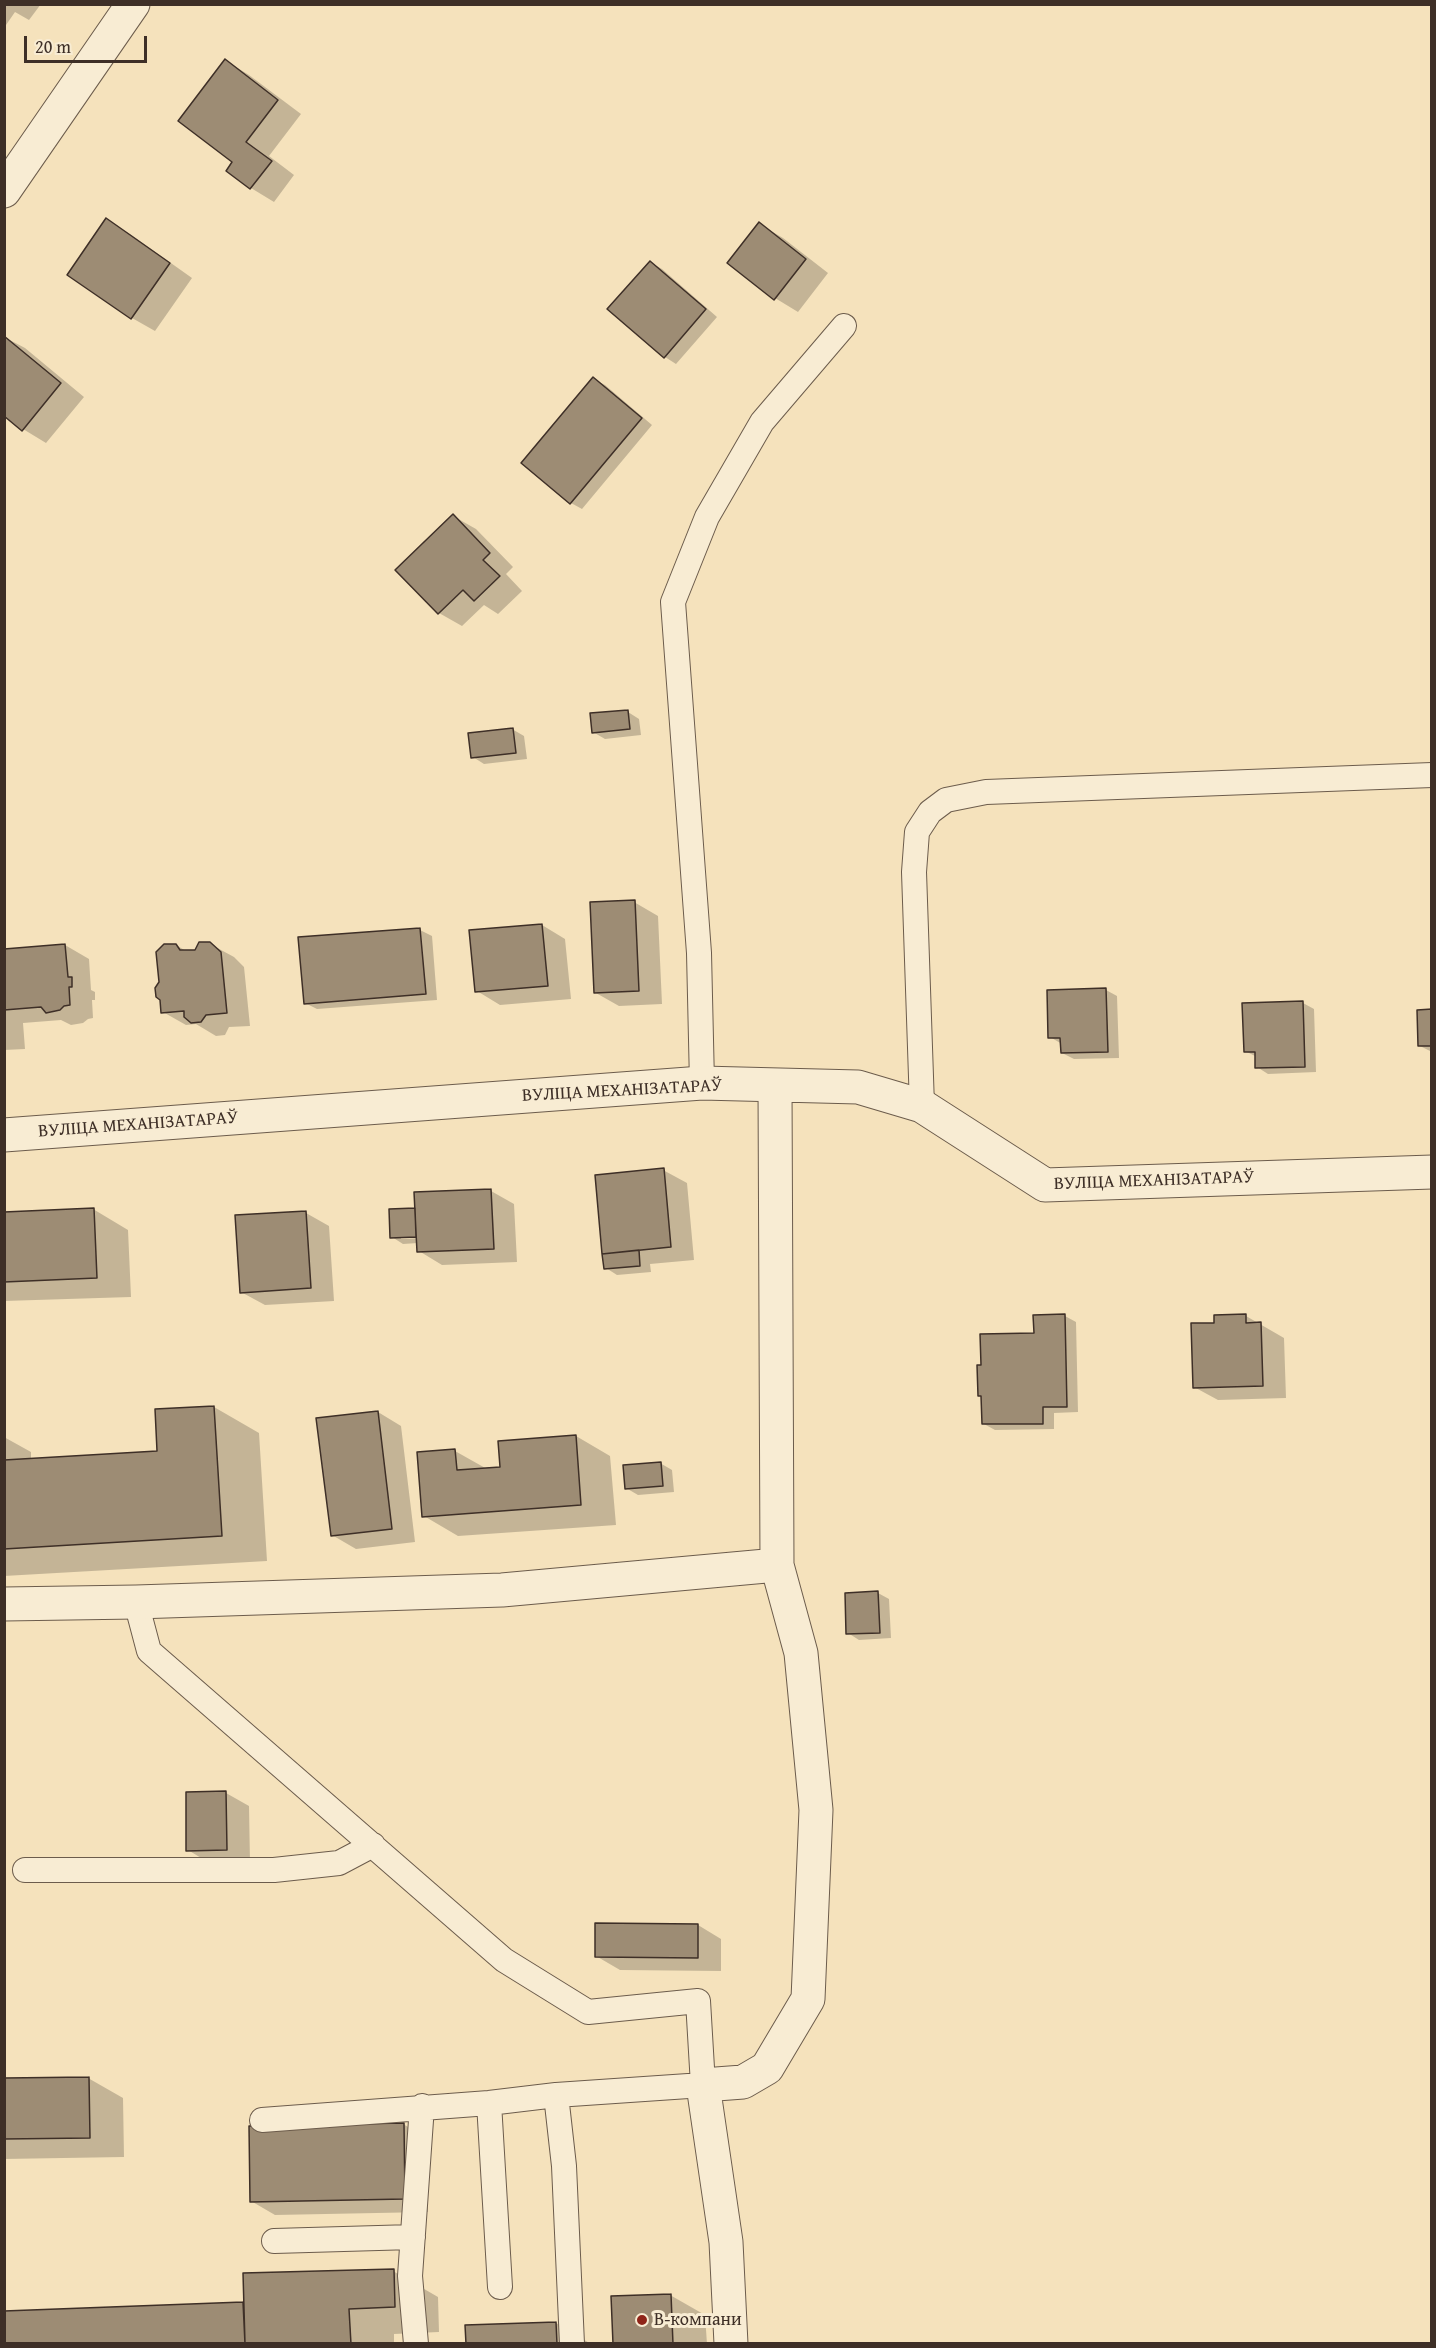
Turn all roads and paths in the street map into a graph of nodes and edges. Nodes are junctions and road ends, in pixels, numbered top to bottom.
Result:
1 (133, 4) edge
2 (4, 191) edge
3 (844, 326) dead end
4 (1431, 775) edge
5 (702, 1083) junction
6 (775, 1086) junction
7 (922, 1106) junction
8 (4, 1135) edge
9 (1431, 1172) edge
10 (777, 1565) junction
11 (136, 1602) junction
12 (4, 1604) edge
13 (373, 1845) junction
14 (25, 1870) dead end
15 (703, 2085) junction
16 (556, 2095) junction
17 (489, 2103) junction
18 (422, 2106) junction
19 (262, 2120) dead end
20 (413, 2236) junction
21 (274, 2241) dead end
22 (500, 2287) dead end
23 (416, 2343) edge
24 (572, 2343) edge
25 (731, 2343) edge

1 - 2 street
3 - 5 lane
4 - 7 lane
5 - 6 street, ВУЛІЦА МЕХАНІЗАТАРАЎ
5 - 8 street, ВУЛІЦА МЕХАНІЗАТАРАЎ
6 - 7 street, ВУЛІЦА МЕХАНІЗАТАРАЎ
6 - 10 street
7 - 9 street, ВУЛІЦА МЕХАНІЗАТАРАЎ
10 - 11 street
10 - 15 street
11 - 12 street
11 - 13 lane
13 - 14 lane
13 - 15 lane
15 - 16 lane
15 - 25 street
16 - 17 lane
16 - 24 lane
17 - 18 lane
17 - 22 lane
18 - 19 lane
18 - 20 lane
20 - 21 lane
20 - 23 lane

